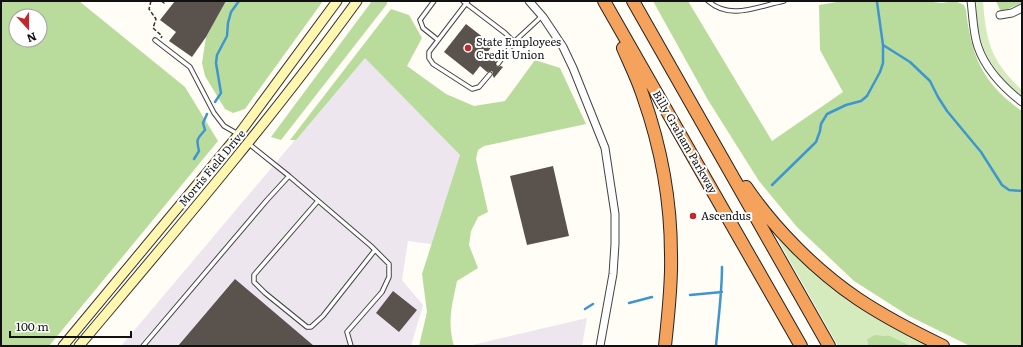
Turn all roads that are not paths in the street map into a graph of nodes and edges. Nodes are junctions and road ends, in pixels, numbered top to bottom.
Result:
1 (337, 1) edge
2 (357, 1) edge
3 (434, 1) edge
4 (529, 1) edge
5 (603, 1) edge
6 (633, 1) edge
7 (708, 1) edge
8 (784, 1) edge
9 (971, 1) edge
10 (465, 2) edge
11 (1022, 8) edge
12 (1000, 15) dead end
13 (542, 16) junction
14 (155, 40) dead end
15 (438, 40) junction
16 (514, 42) junction
17 (498, 64) dead end
18 (490, 74) dead end
19 (1022, 102) edge
20 (697, 113) junction
21 (239, 134) junction
22 (248, 143) junction
23 (289, 176) junction
24 (318, 201) junction
25 (375, 250) junction
26 (63, 346) edge
27 (79, 346) edge
28 (143, 346) edge
29 (351, 346) edge
30 (600, 346) edge
31 (665, 346) edge
32 (801, 346) edge
33 (829, 346) edge
34 (943, 346) edge

1 - 21 street, Morris Field Drive
2 - 22 street, Morris Field Drive
3 - 15 lane
4 - 13 street
5 - 31 highway
5 - 32 highway, Billy Graham Parkway
6 - 20 highway
7 - 8 lane
9 - 19 street
10 - 15 lane
10 - 16 lane
11 - 12 street
13 - 16 lane
13 - 30 street
14 - 21 lane
15 - 18 lane
16 - 17 lane
20 - 33 highway
20 - 34 highway
21 - 22 street
21 - 26 street, Morris Field Drive
22 - 23 lane
22 - 27 street, Morris Field Drive
23 - 24 lane
23 - 28 lane
24 - 25 lane
24 - 25 lane
25 - 29 lane

